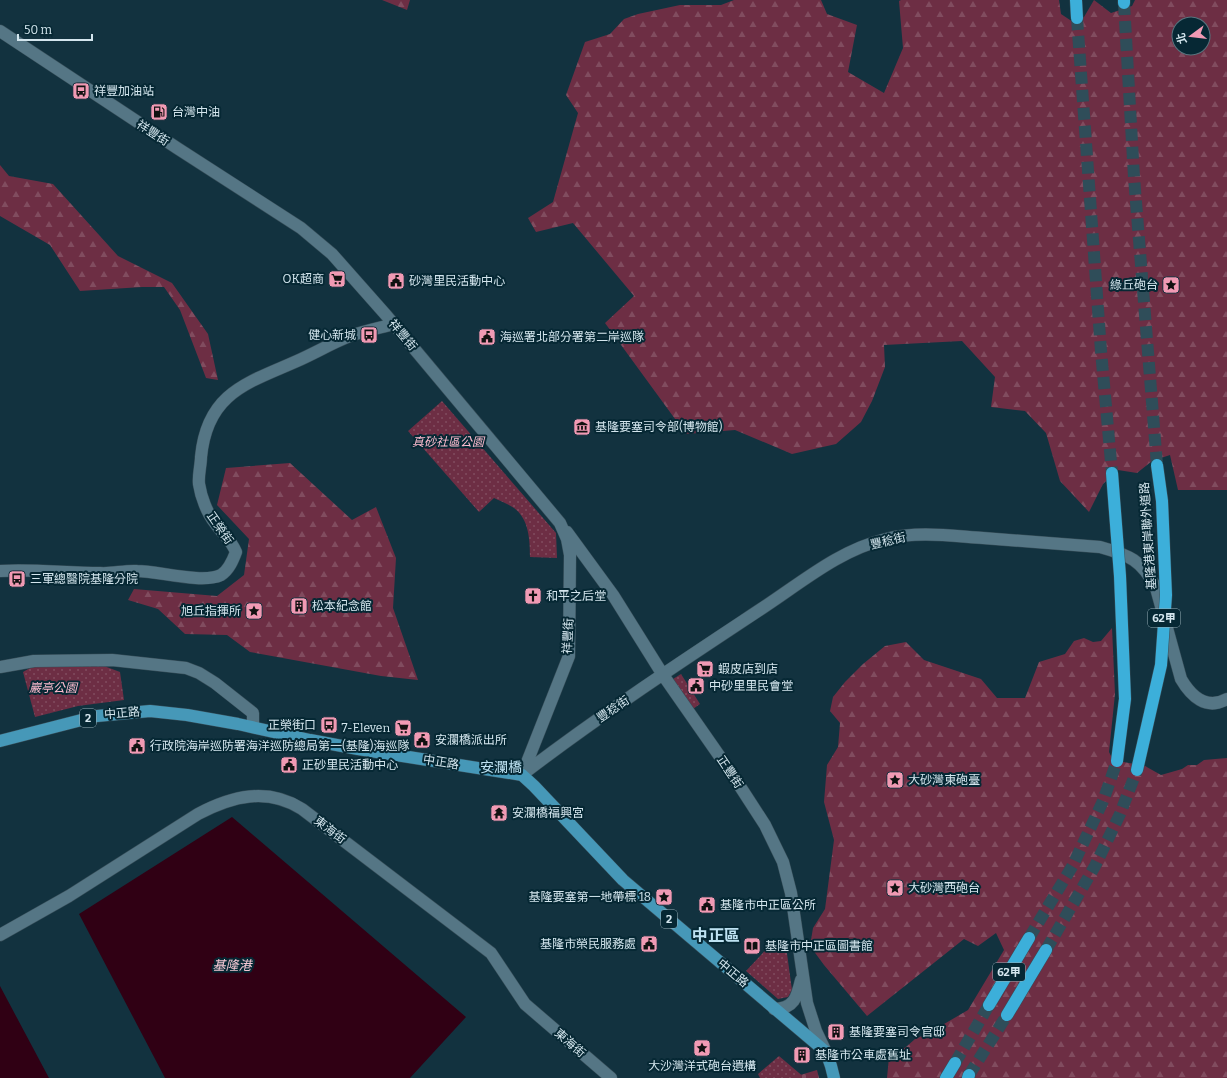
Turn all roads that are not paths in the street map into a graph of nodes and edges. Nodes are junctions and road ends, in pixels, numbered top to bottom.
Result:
1 (1076, 0) edge
2 (1077, 18) tunnel mouth
3 (0, 31) edge
4 (394, 324) junction
5 (1157, 464) tunnel mouth
6 (1112, 472) tunnel mouth
7 (560, 523) junction
8 (592, 566) junction
9 (570, 570) junction
10 (0, 571) edge
11 (0, 667) edge
12 (663, 675) junction
13 (1227, 700) edge
14 (253, 727) junction
15 (0, 741) edge
16 (1116, 761) tunnel mouth
17 (1137, 770) tunnel mouth
18 (522, 775) junction
19 (0, 935) edge
20 (1029, 938) tunnel mouth
21 (1046, 950) tunnel mouth
22 (802, 974) junction
23 (989, 1005) tunnel mouth
24 (774, 1009) junction
25 (1007, 1015) tunnel mouth
26 (826, 1052) junction
27 (955, 1063) tunnel mouth
28 (611, 1078) edge
29 (834, 1078) edge
30 (946, 1078) edge

1 - 2 highway
3 - 4 street, 祥豐街
4 - 7 street, 祥豐街
4 - 10 street, 正榮街
5 - 17 highway, 基隆港東岸聯外道路 / 62甲, bridge
6 - 16 highway, bridge
7 - 8 street, 正豐街
7 - 9 street, 祥豐街
8 - 9 street
8 - 12 street, 正豐街
9 - 18 street, 祥豐街
11 - 14 street
12 - 13 street, 豐稔街
12 - 18 street, 豐稔街
12 - 22 street, 正豐街
14 - 15 main road, 中正路 / 2
14 - 18 main road, 中正路 / 2
18 - 24 main road, 中正路 / 2
19 - 28 street, 東海街
20 - 23 highway, 62甲
21 - 25 highway, 62甲
22 - 24 street
22 - 26 street, 正豐街
24 - 26 main road, 中正路 / 2
26 - 29 main road
27 - 30 highway

